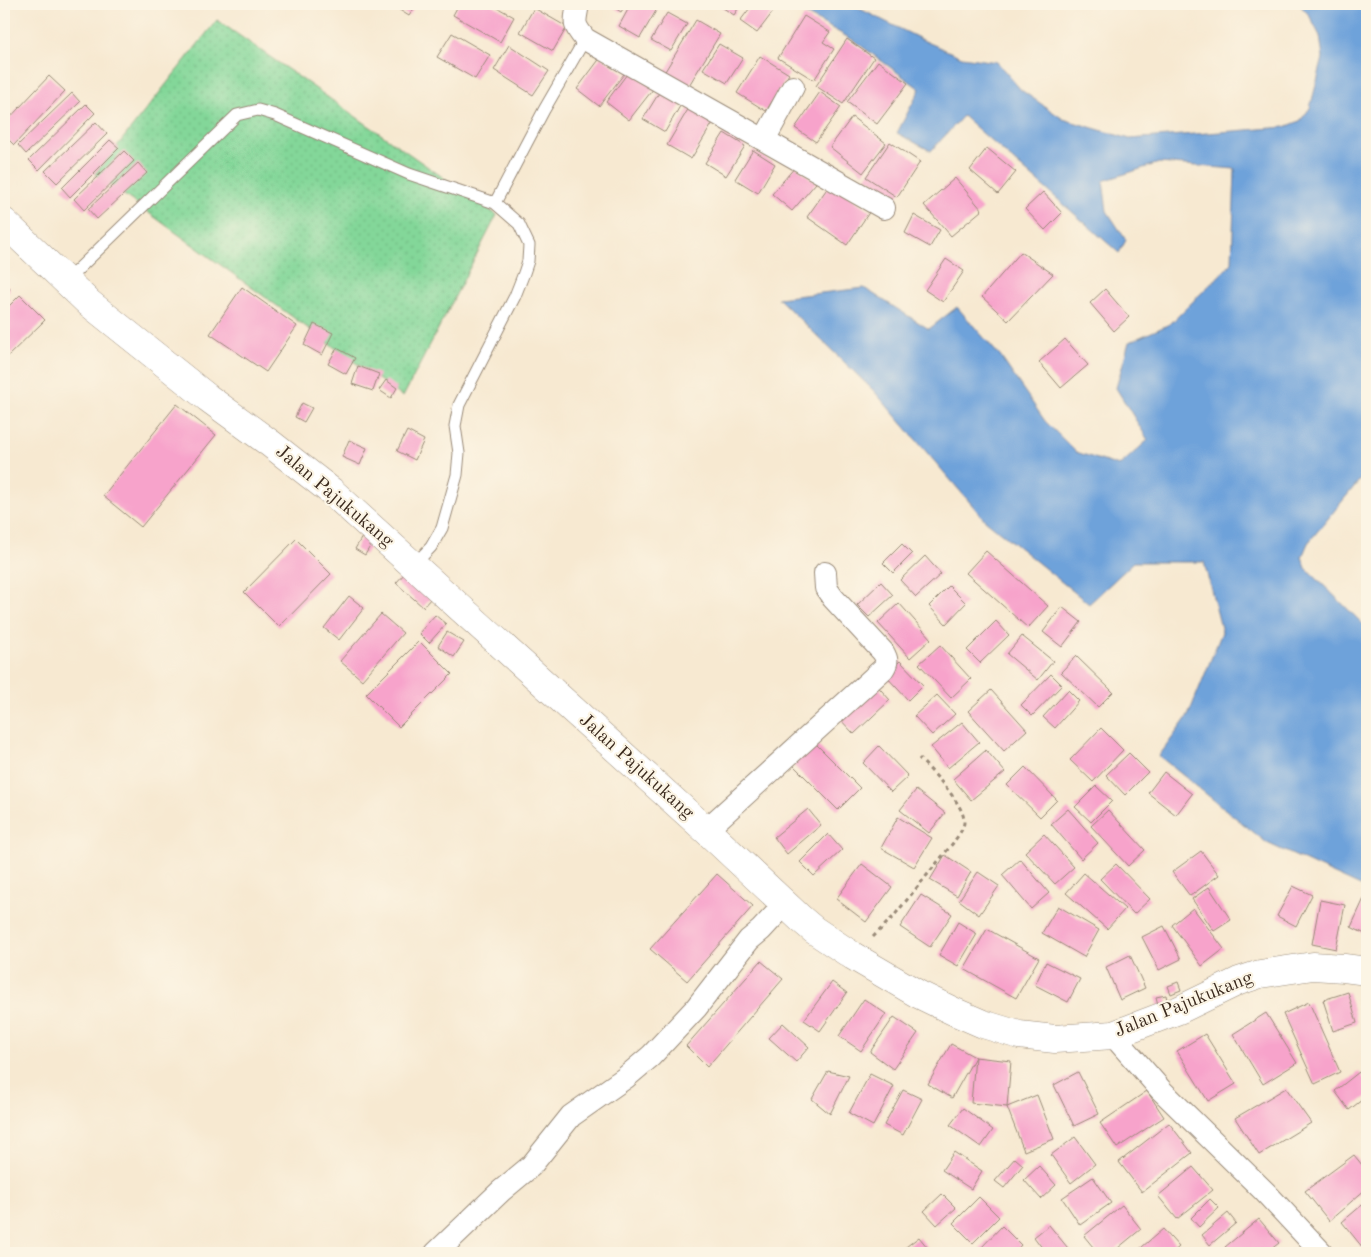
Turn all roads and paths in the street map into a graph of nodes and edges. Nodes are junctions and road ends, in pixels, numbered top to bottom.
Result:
1 (578, 4) edge
2 (585, 39) junction
3 (793, 87) dead end
4 (764, 140) junction
5 (495, 203) junction
6 (884, 208) dead end
7 (4, 222) edge
8 (66, 281) junction
9 (413, 566) junction
10 (825, 573) dead end
11 (919, 758) dead end
12 (706, 830) junction
13 (785, 904) junction
14 (853, 956) junction
15 (1367, 971) edge
16 (1113, 1035) junction
17 (436, 1253) edge
18 (1322, 1253) edge

1 - 2 street
2 - 4 street
2 - 5 lane
3 - 4 street
4 - 6 street
5 - 8 lane
5 - 9 lane
7 - 8 street, Jalan Pajukukang
8 - 9 street, Jalan Pajukukang
9 - 12 street, Jalan Pajukukang
10 - 12 street
11 - 14 path
12 - 13 street, Jalan Pajukukang
13 - 14 street, Jalan Pajukukang
13 - 17 street
14 - 16 street, Jalan Pajukukang
15 - 16 street, Jalan Pajukukang
16 - 18 street

